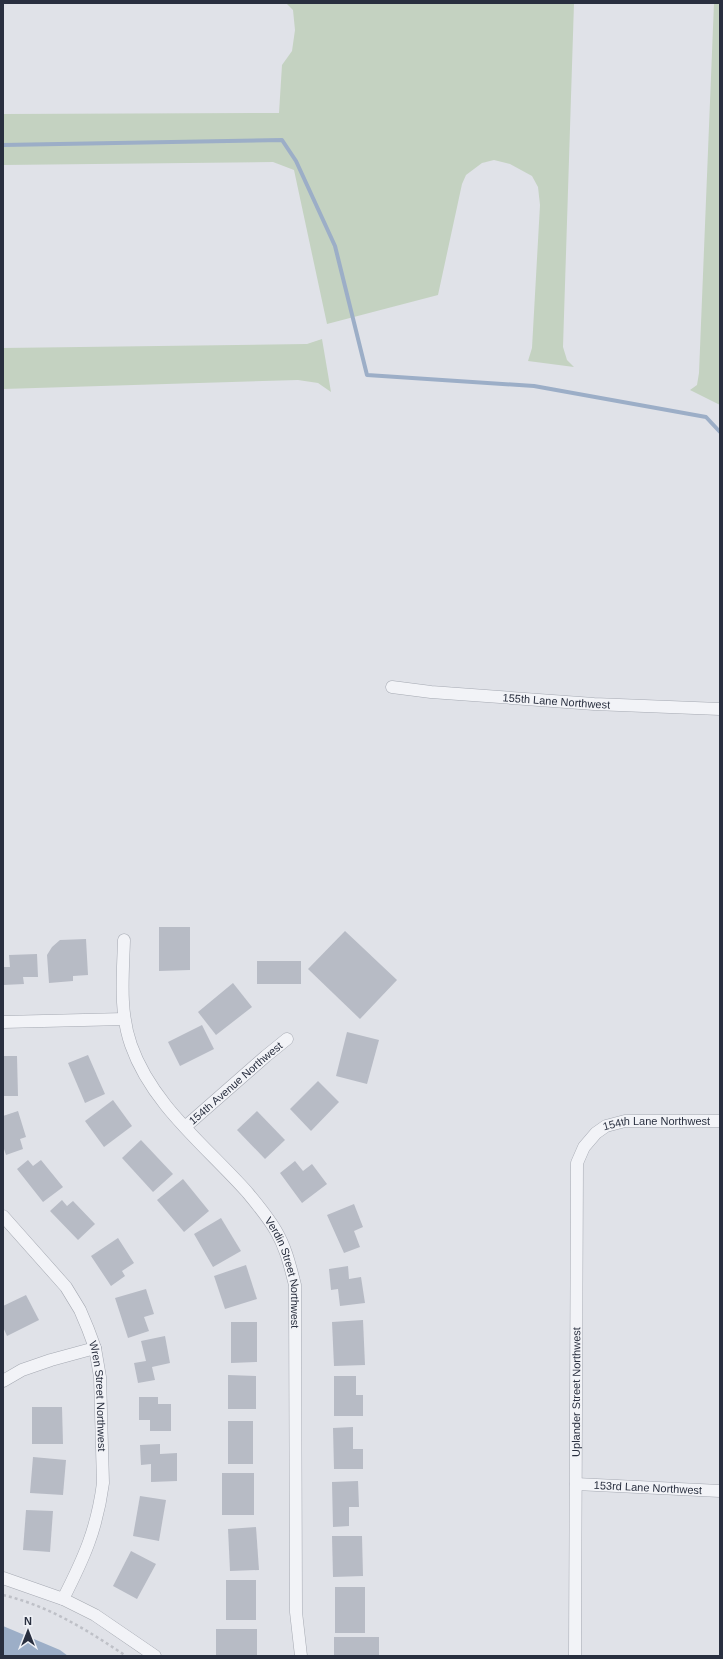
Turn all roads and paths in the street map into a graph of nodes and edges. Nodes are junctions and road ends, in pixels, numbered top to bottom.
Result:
1 (392, 686) dead end
2 (720, 709) edge
3 (124, 940) dead end
4 (124, 1019) junction
5 (3, 1022) edge
6 (287, 1039) dead end
7 (720, 1121) edge
8 (185, 1127) junction
9 (596, 1133) joint
10 (3, 1216) edge
11 (95, 1348) junction
12 (3, 1381) edge
13 (576, 1484) junction
14 (720, 1491) edge
15 (3, 1578) edge
16 (3, 1595) edge
17 (63, 1599) junction
18 (126, 1656) edge
19 (155, 1656) edge
20 (302, 1656) edge
21 (575, 1656) edge

1 - 2 street, 155th Lane Northwest
3 - 4 street, Verdin Street Northwest
4 - 5 street
4 - 8 street, Verdin Street Northwest
6 - 8 street, 154th Avenue Northwest
7 - 9 street, 154th Lane Northwest
8 - 20 street, Verdin Street Northwest
9 - 13 street, Uplander Street Northwest
10 - 11 street, Wren Street Northwest
11 - 12 street
11 - 17 street, Wren Street Northwest
13 - 14 street, 153rd Lane Northwest
13 - 21 street, Uplander Street Northwest
15 - 17 street
16 - 18 path
17 - 19 street

